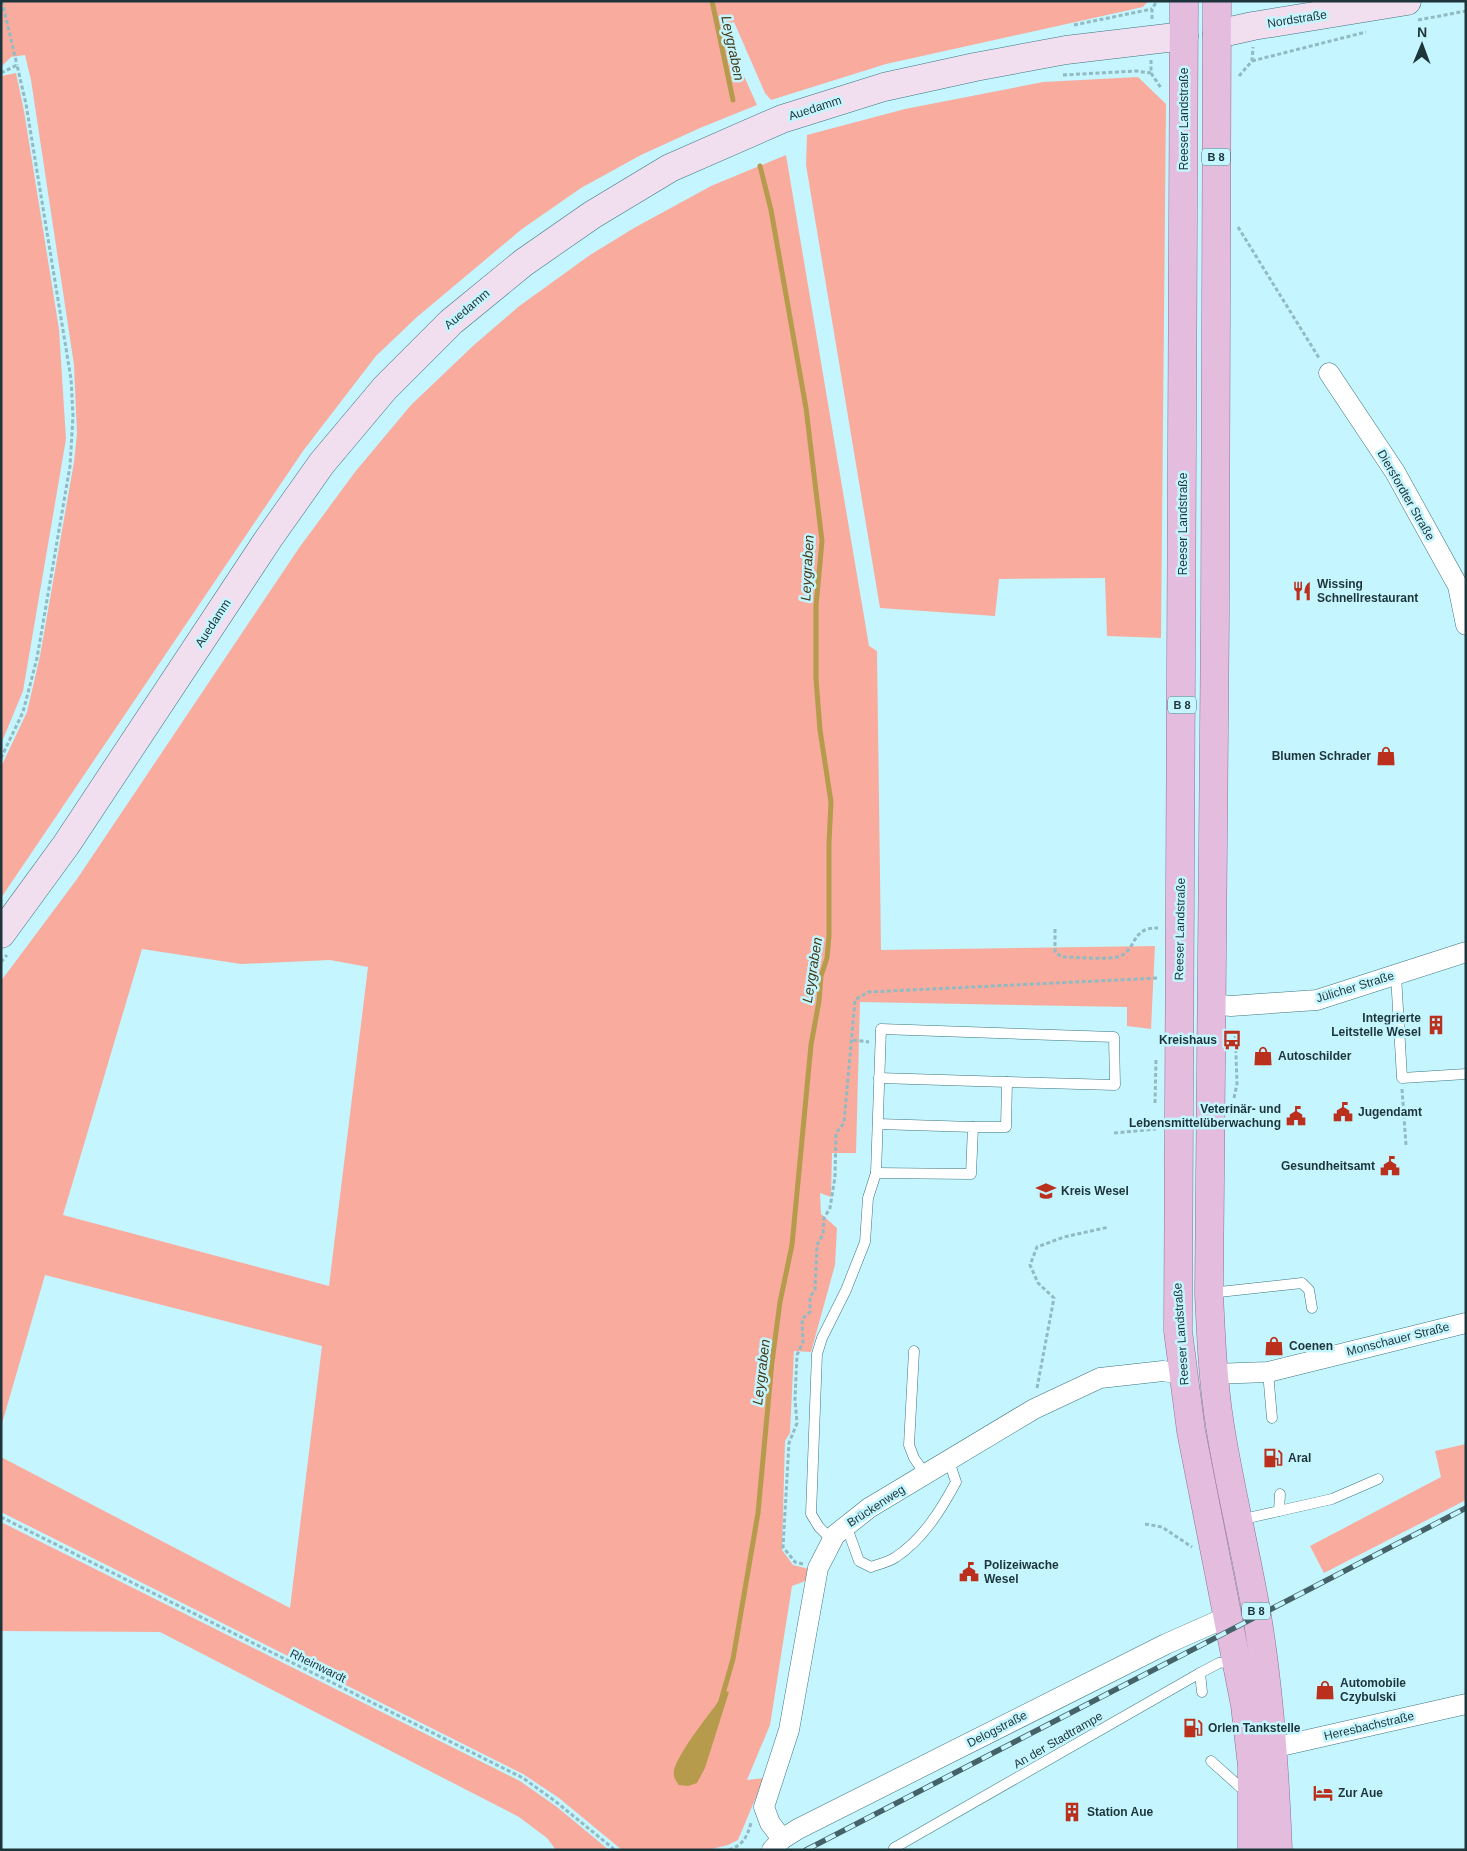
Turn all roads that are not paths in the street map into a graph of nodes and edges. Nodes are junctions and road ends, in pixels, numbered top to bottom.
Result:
1 (1184, 1) edge
2 (1217, 1) edge
3 (1411, 11) edge
4 (1217, 34) junction
5 (1184, 36) junction
6 (1329, 373) road end
7 (1466, 625) edge
8 (7, 941) edge
9 (1466, 952) edge
10 (1396, 975) junction
11 (1221, 1005) junction
12 (1466, 1074) edge
13 (879, 1078) junction
14 (1007, 1082) junction
15 (878, 1124) junction
16 (973, 1127) junction
17 (876, 1173) junction
18 (1209, 1293) junction
19 (1312, 1308) dead end
20 (1466, 1322) edge
21 (914, 1351) dead end
22 (1268, 1372) junction
23 (1182, 1374) junction
24 (1213, 1374) junction
25 (1272, 1418) dead end
26 (949, 1460) junction
27 (925, 1474) junction
28 (1378, 1479) dead end
29 (1280, 1494) dead end
30 (1279, 1511) junction
31 (1238, 1520) junction
32 (846, 1525) junction
33 (832, 1540) junction
34 (1255, 1605) junction
35 (1227, 1617) junction
36 (1237, 1660) junction
37 (1200, 1673) junction
38 (1202, 1692) dead end
39 (1466, 1704) edge
40 (1272, 1748) junction
41 (1211, 1761) dead end
42 (1253, 1798) junction
43 (777, 1844) edge
44 (894, 1848) dead end
45 (1252, 1850) edge
46 (1278, 1850) edge

1 - 5 main road, Reeser Landstraße / B 8
2 - 4 main road, B 8
3 - 4 street, Nordstraße
4 - 5 main road
4 - 11 main road, B 8
5 - 8 street, Auedamm
5 - 23 main road, Reeser Landstraße / B 8
6 - 7 street, Diersfordter Straße
9 - 10 street, Jülicher Straße
10 - 11 street, Jülicher Straße
10 - 12 lane
11 - 18 main road, B 8
13 - 14 lane
13 - 14 lane
13 - 15 lane
14 - 16 lane
15 - 16 lane
15 - 17 lane
16 - 17 lane
17 - 33 lane
18 - 19 lane
18 - 24 main road, B 8
20 - 22 street, Monschauer Straße
21 - 27 lane
22 - 24 street, Monschauer Straße
22 - 25 lane
23 - 24 main road
23 - 26 street, Brückenweg
23 - 35 main road, Reeser Landstraße / B 8
24 - 31 main road, B 8
26 - 27 street, Brückenweg
26 - 32 lane
27 - 32 street, Brückenweg
28 - 30 lane
29 - 30 lane
30 - 31 lane
31 - 34 main road, B 8
32 - 33 street, Brückenweg
33 - 43 street, Brückenweg
34 - 35 main road
34 - 40 main road, B 8
35 - 36 main road, Reeser Landstraße / B 8
35 - 43 street, Delogstraße
36 - 37 lane, An der Stadtrampe
36 - 42 main road, Reeser Landstraße / B 8
37 - 38 lane
37 - 44 lane, An der Stadtrampe
39 - 40 street, Heresbachstraße
40 - 46 main road, B 8
41 - 42 lane
42 - 45 main road, Reeser Landstraße / B 8

